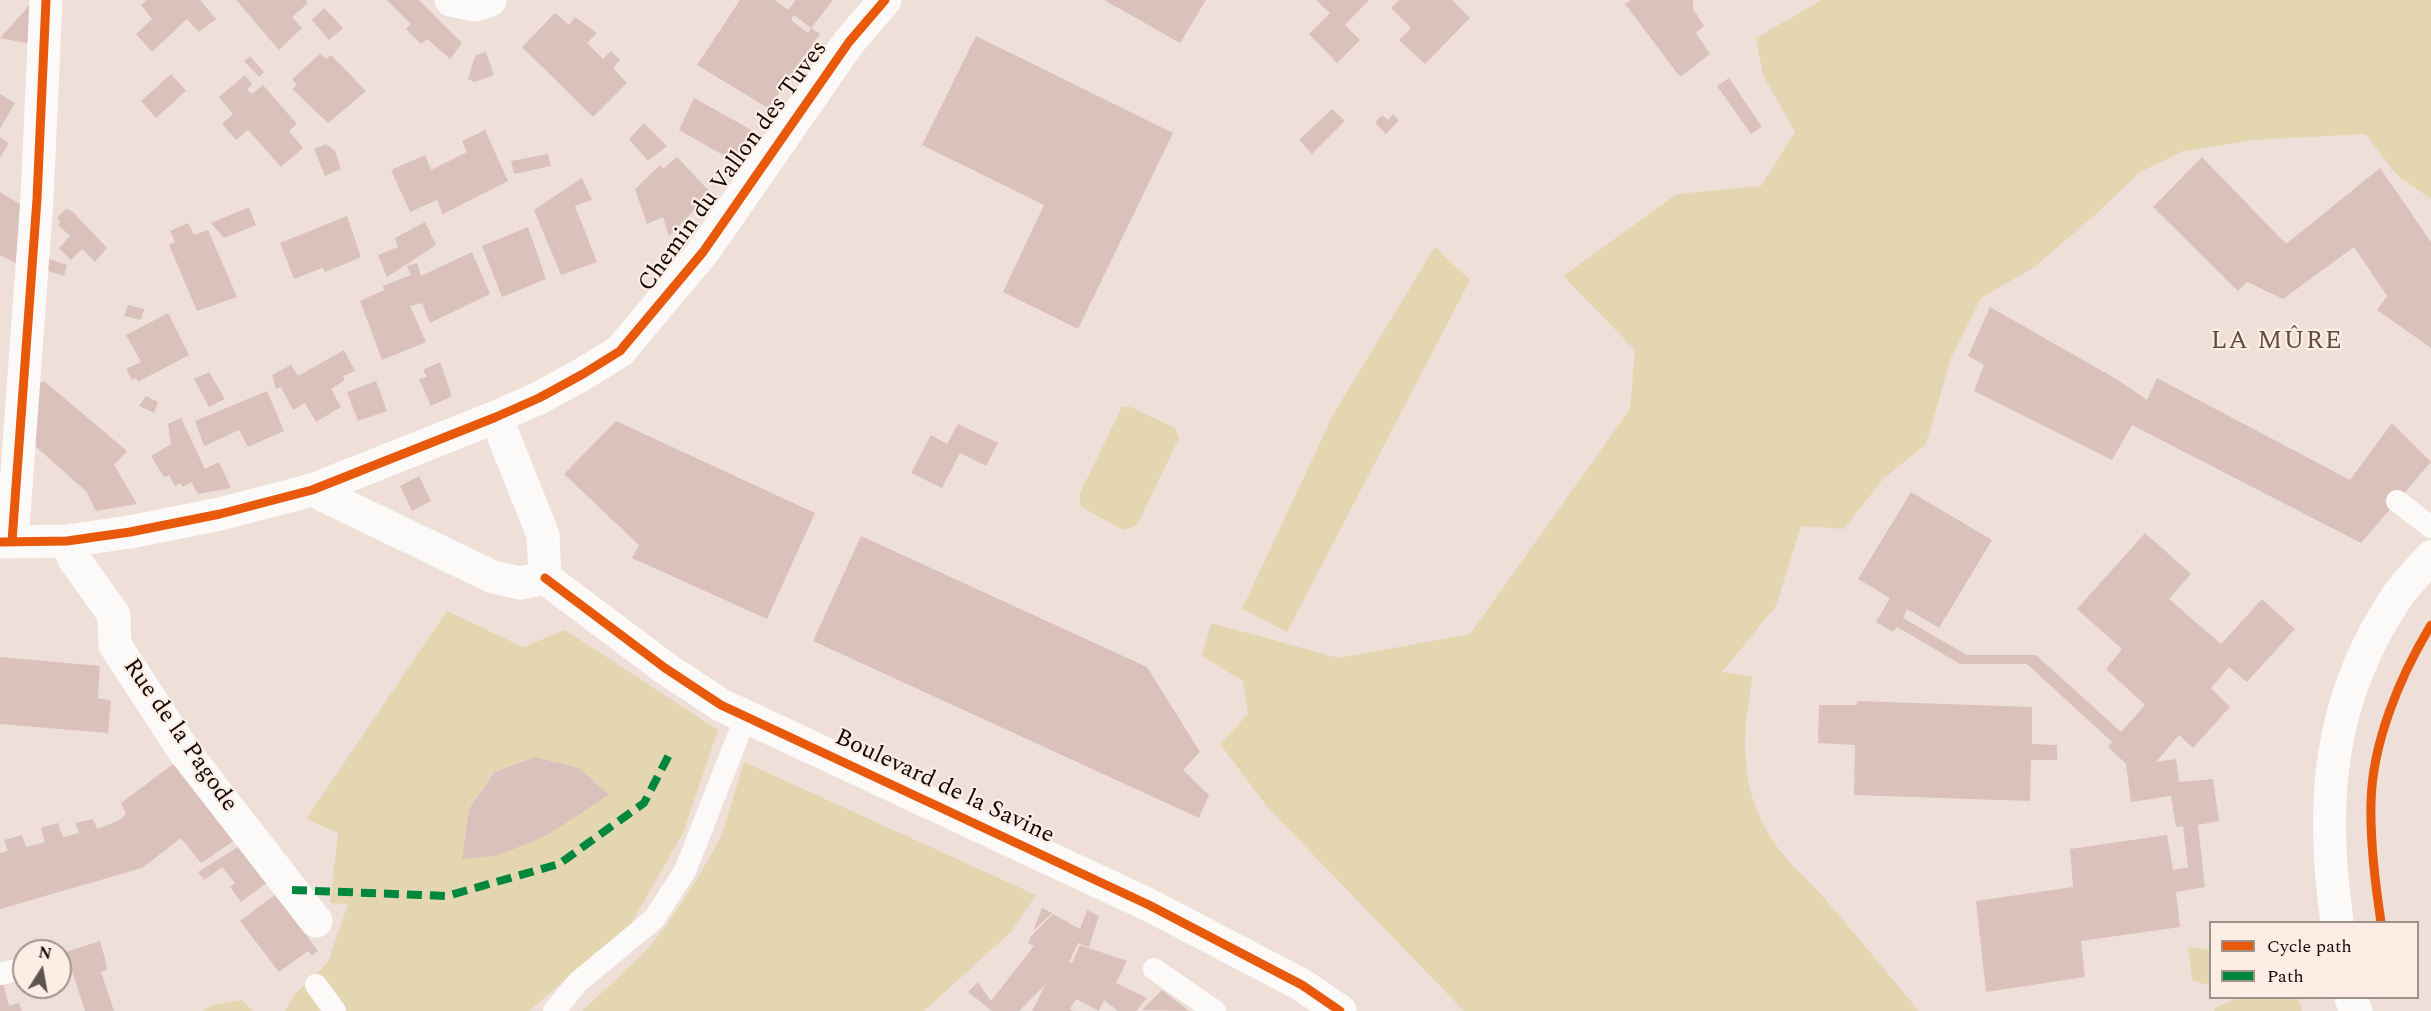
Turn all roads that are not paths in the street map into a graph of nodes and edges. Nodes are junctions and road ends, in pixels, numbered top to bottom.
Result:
1 (46, 0) edge
2 (451, 0) edge
3 (490, 0) edge
4 (885, 0) edge
5 (496, 417) junction
6 (312, 490) junction
7 (2397, 501) dead end
8 (2431, 527) edge
9 (67, 541) junction
10 (6, 542) edge
11 (2431, 557) edge
12 (545, 578) junction
13 (746, 716) junction
14 (316, 921) dead end
15 (2337, 921) edge
16 (1154, 969) dead end
17 (316, 985) dead end
18 (335, 1011) edge
19 (554, 1011) edge
20 (1215, 1011) edge
21 (1340, 1011) edge

1 - 10 street
2 - 3 street
4 - 5 street, Chemin du Vallon des Tuves
5 - 6 street, Chemin du Vallon des Tuves
5 - 12 street
6 - 9 street, Chemin du Vallon des Tuves
6 - 12 street
7 - 8 lane
9 - 10 street, Chemin du Vallon des Tuves
9 - 14 street, Rue de la Pagode
11 - 15 street
12 - 13 street, Boulevard de la Savine
13 - 19 lane
13 - 21 street, Boulevard de la Savine
16 - 20 lane
17 - 18 lane

